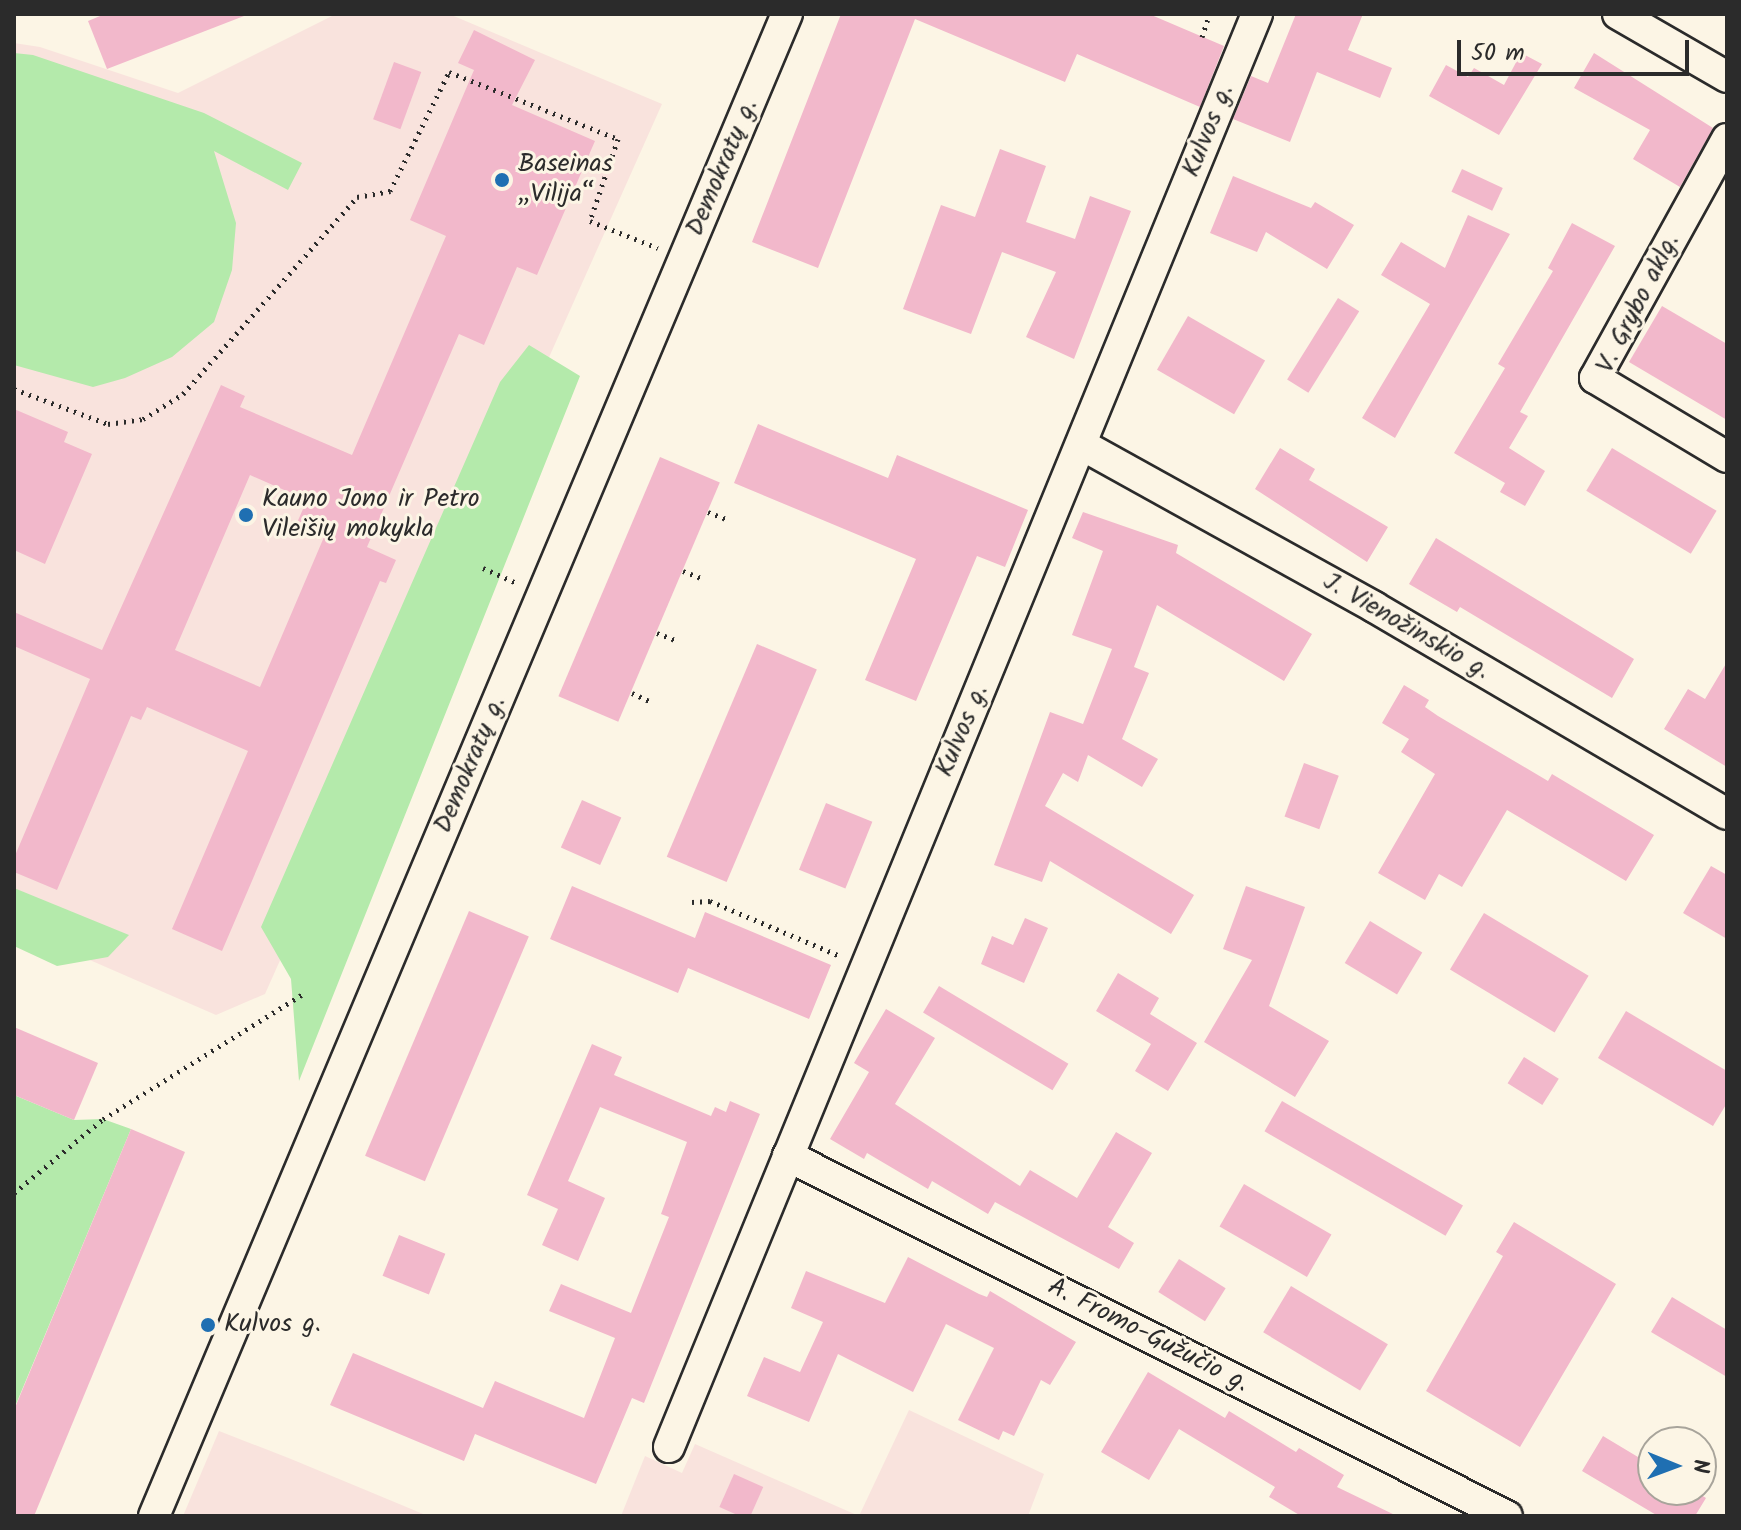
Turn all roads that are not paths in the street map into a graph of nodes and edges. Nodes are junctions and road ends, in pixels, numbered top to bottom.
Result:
1 (787, 14) edge
2 (1257, 14) edge
3 (1618, 14) edge
4 (1727, 77) edge
5 (1727, 139) edge
6 (1082, 445) junction
7 (1727, 457) edge
8 (1727, 814) edge
9 (788, 1156) junction
10 (669, 1447) dead end
11 (154, 1516) edge
12 (1507, 1516) edge

1 - 11 street, Demokratų g.
2 - 6 street, Kulvos g.
3 - 4 street
5 - 7 street, V. Grybo aklg.
6 - 8 street, J. Vienožinskio g.
6 - 9 street, Kulvos g.
9 - 10 street, Kulvos g.
9 - 12 street, A. Fromo-Gužučio g.

